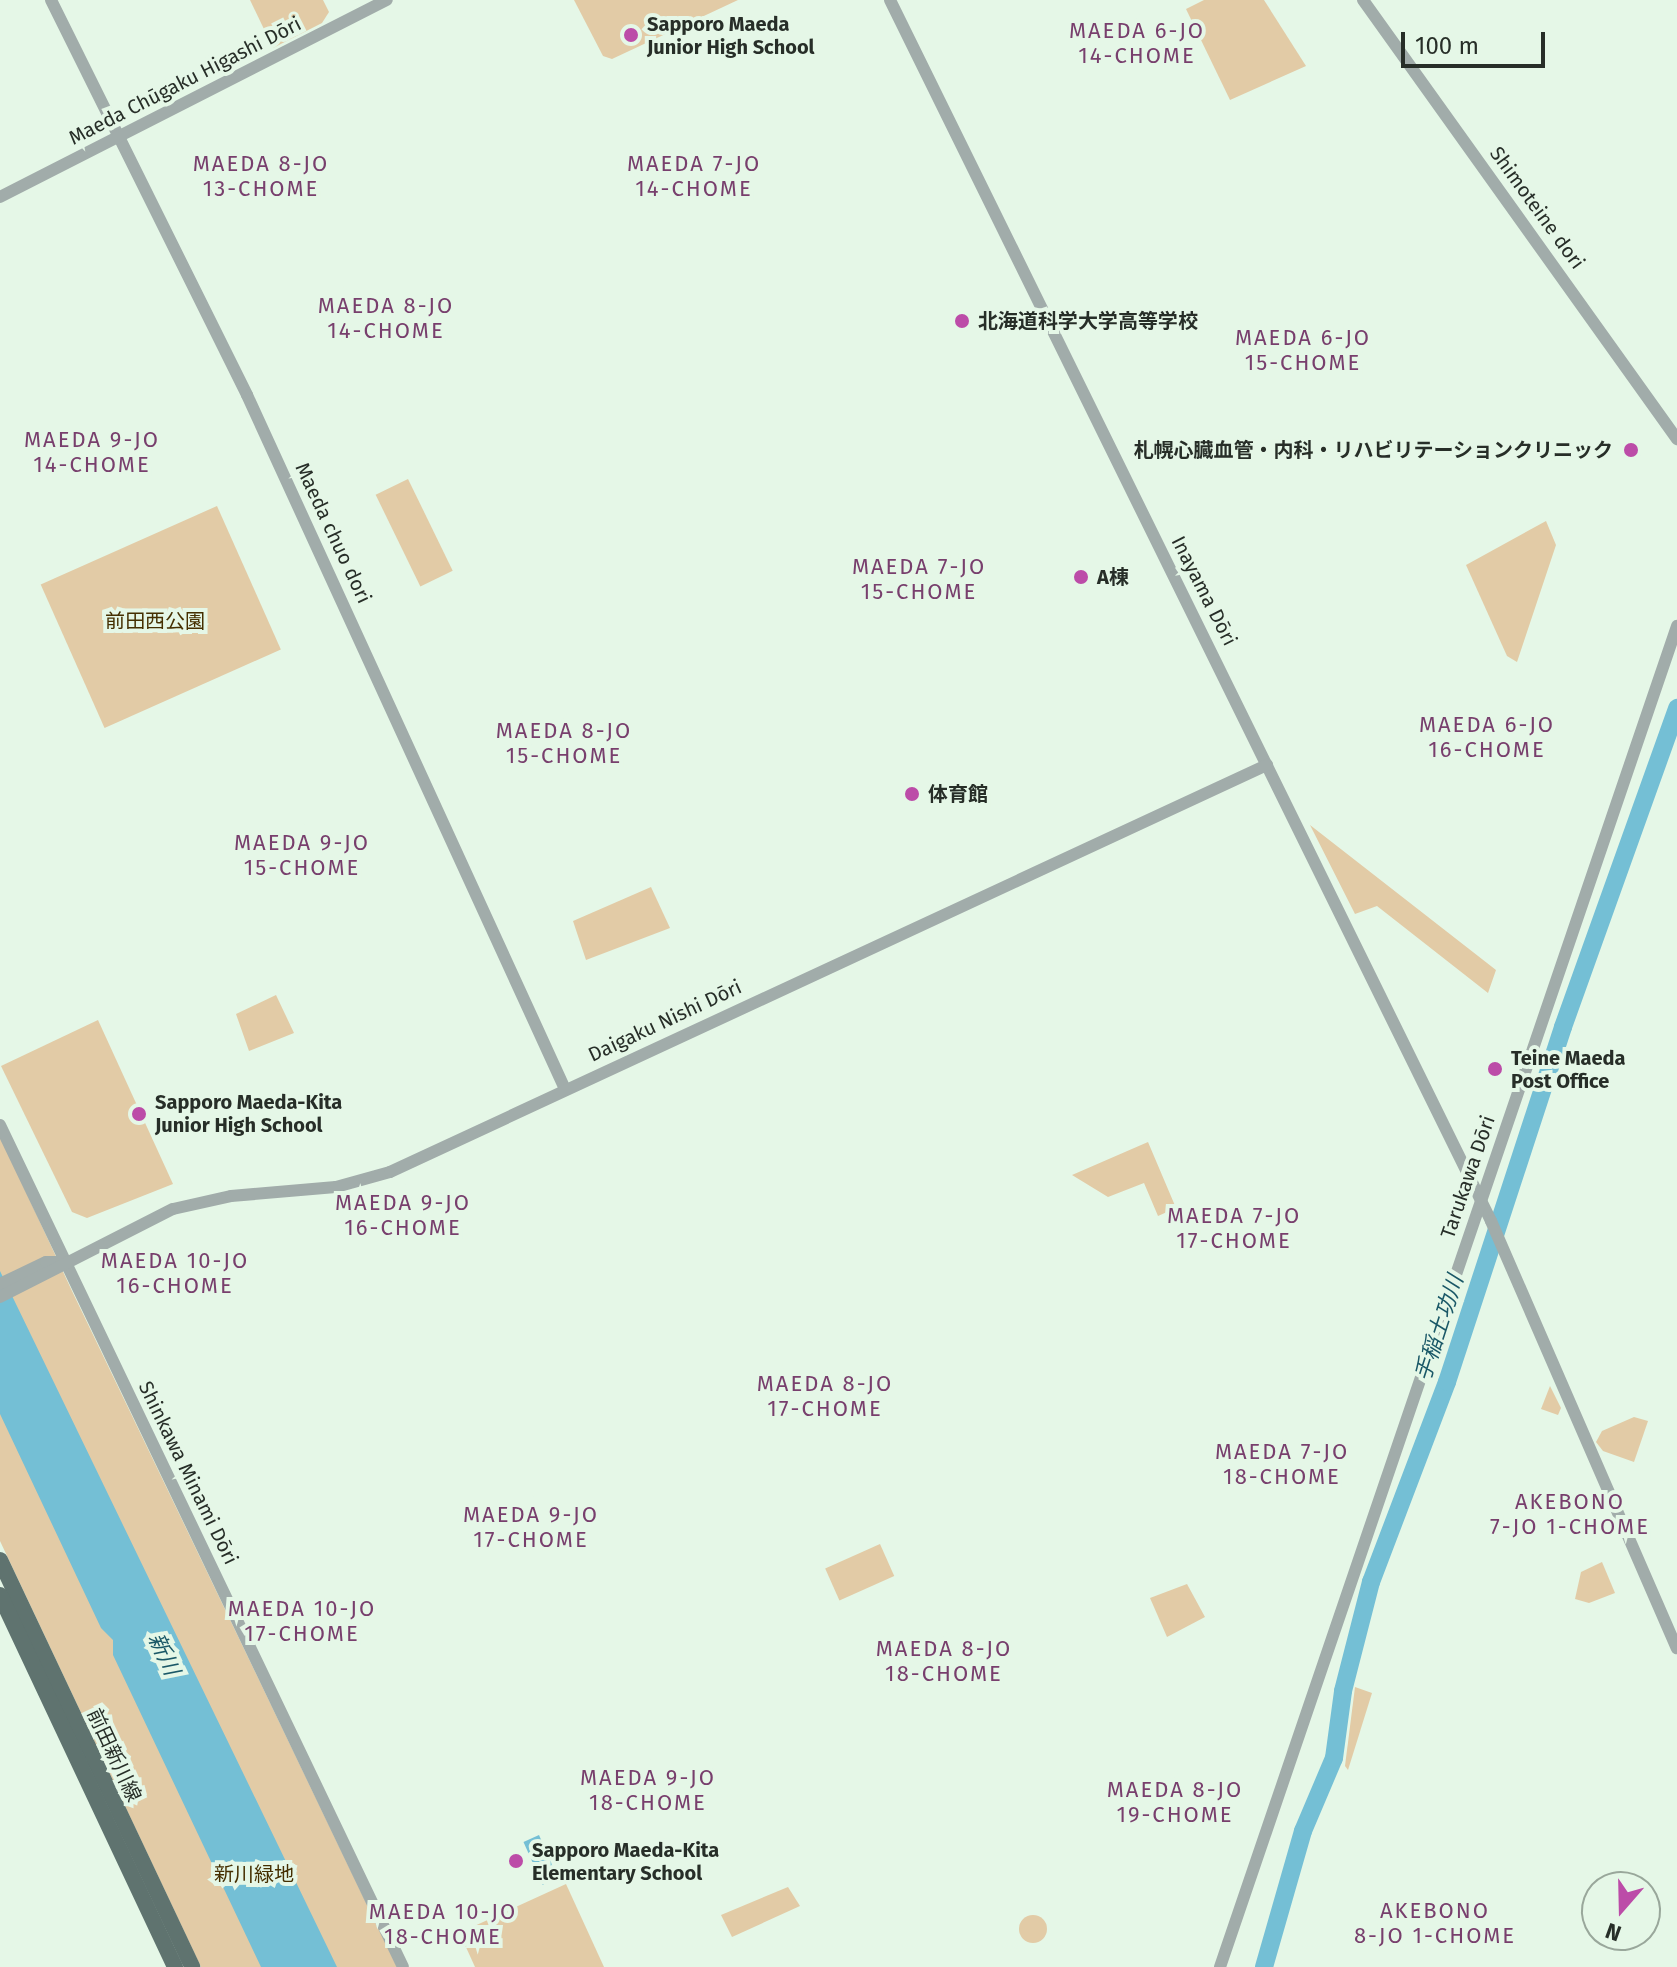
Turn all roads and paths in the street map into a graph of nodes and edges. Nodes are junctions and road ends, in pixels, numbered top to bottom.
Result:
1 (51, 0) edge
2 (387, 0) edge
3 (890, 0) edge
4 (1363, 0) edge
5 (119, 139) junction
6 (0, 197) edge
7 (1677, 439) edge
8 (1677, 626) edge
9 (1267, 765) junction
10 (565, 1089) junction
11 (0, 1125) edge
12 (1481, 1202) junction
13 (64, 1262) junction
14 (48, 1267) junction
15 (0, 1284) edge
16 (0, 1297) edge
17 (0, 1560) edge
18 (0, 1595) edge
19 (1677, 1648) edge
20 (175, 1967) edge
21 (192, 1967) edge
22 (403, 1967) edge
23 (1220, 1967) edge

1 - 5 street, Maeda chuo dori
2 - 5 street, Maeda Chūgaku Higashi Dōri
3 - 9 street, Inayama Dōri
4 - 7 street, Shimoteine dori
5 - 6 street, Maeda Chūgaku Higashi Dōri
5 - 10 street, Maeda chuo dori
8 - 12 street, Tarukawa Dōri
9 - 10 street, Daigaku Nishi Dōri
9 - 12 street, Inayama Dōri
10 - 13 street, Daigaku Nishi Dōri
11 - 13 street, Shinkawa Minami Dōri
12 - 19 street, Inayama Dōri
12 - 23 street, Tarukawa Dōri
13 - 14 street, Daigaku Nishi Dōri
13 - 22 street, Shinkawa Minami Dōri
14 - 15 street
14 - 16 street
17 - 21 main road, 前田新川線
18 - 20 main road, 前田新川線

